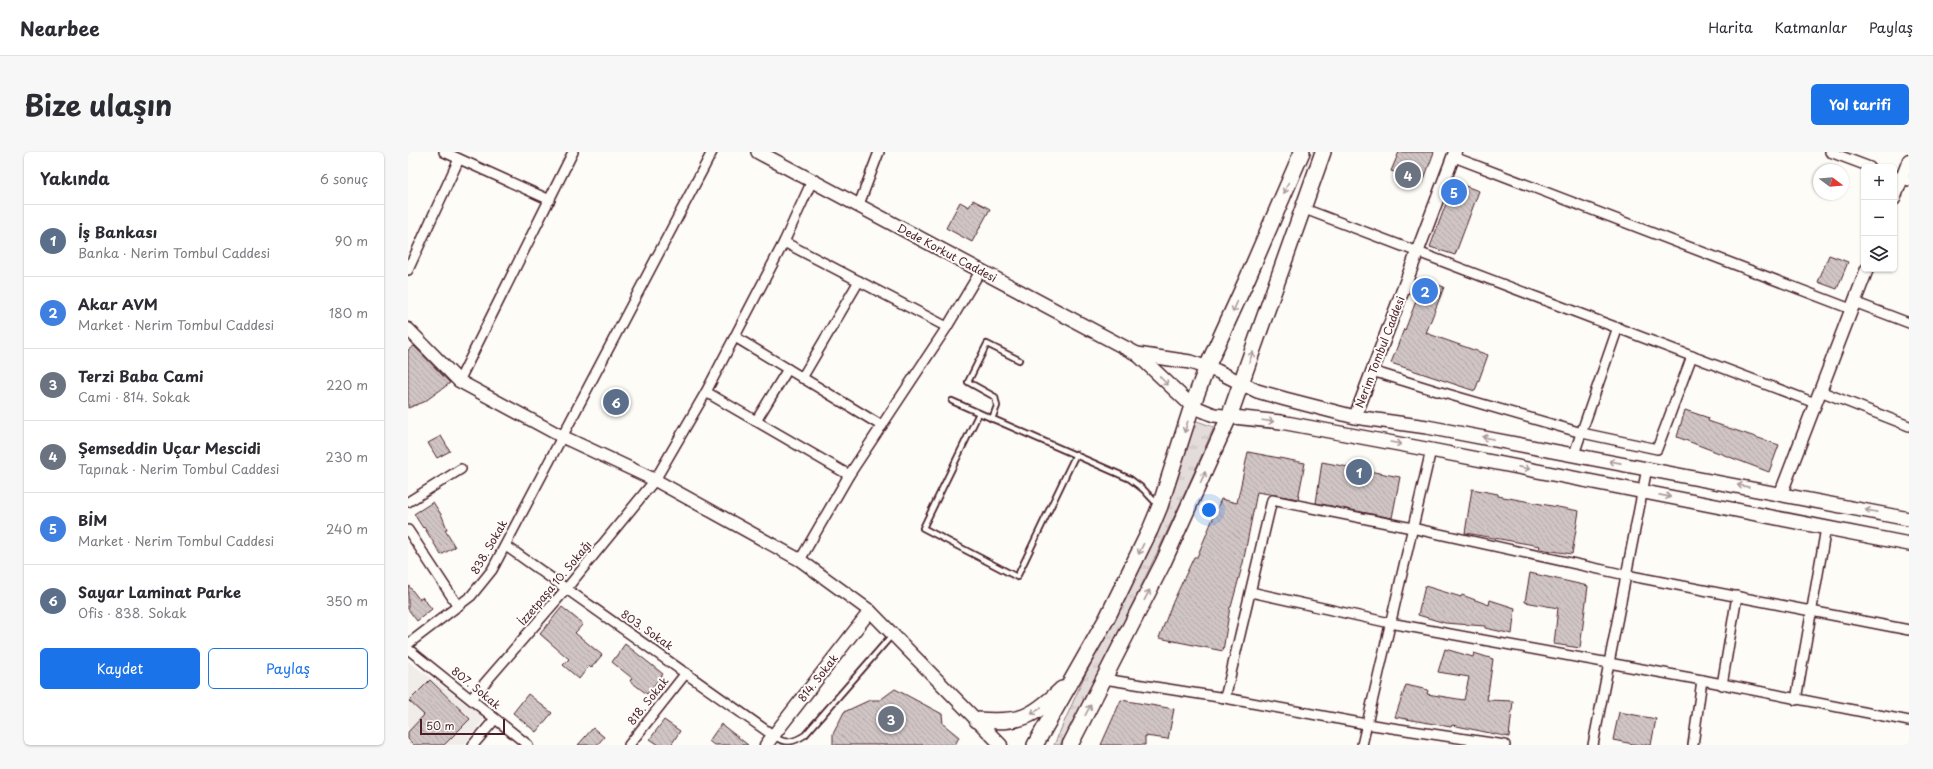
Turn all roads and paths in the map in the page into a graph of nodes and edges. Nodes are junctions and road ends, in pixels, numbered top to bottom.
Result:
1 (444, 152) edge
2 (573, 152) edge
3 (712, 152) edge
4 (758, 152) edge
5 (879, 152) edge
6 (1302, 152) edge
7 (1323, 152) edge
8 (1830, 152) edge
9 (1454, 154) edge
10 (459, 158) junction
11 (1909, 160) edge
12 (1862, 164) edge
13 (1902, 179) edge
14 (812, 181) junction
15 (1897, 192) edge
16 (550, 200) junction
17 (858, 207) junction
18 (1302, 208) junction
19 (784, 242) junction
20 (1418, 251) junction
21 (408, 270) edge
22 (981, 270) junction
23 (1866, 272) edge
24 (859, 281) junction
25 (1853, 305) junction
26 (1909, 323) edge
27 (947, 327) junction
28 (1618, 328) junction
29 (408, 329) edge
30 (735, 337) junction
31 (1137, 354) junction
32 (1692, 356) junction
33 (1019, 360) dead end
34 (1207, 367) junction
35 (788, 369) junction
36 (1372, 371) junction
37 (802, 378) junction
38 (459, 381) junction
39 (1242, 383) junction
40 (1820, 391) junction
41 (706, 392) junction
42 (952, 402) dead end
43 (1815, 403) junction
44 (1192, 406) junction
45 (979, 413) junction
46 (1229, 417) junction
47 (1355, 417) junction
48 (992, 418) junction
49 (756, 421) junction
50 (882, 426) junction
51 (1909, 426) edge
52 (1582, 433) junction
53 (561, 436) junction
54 (1431, 450) junction
55 (1076, 454) junction
56 (1574, 454) junction
57 (1647, 468) junction
58 (461, 470) dead end
59 (849, 475) junction
60 (655, 480) junction
61 (1642, 491) junction
62 (1781, 493) junction
63 (408, 502) edge
64 (1160, 506) junction
65 (1909, 519) edge
66 (1412, 528) junction
67 (1826, 528) junction
68 (408, 530) edge
69 (1909, 544) edge
70 (506, 546) junction
71 (800, 560) junction
72 (1626, 575) junction
73 (567, 588) junction
74 (1251, 592) junction
75 (1737, 596) junction
76 (458, 606) junction
77 (870, 611) junction
78 (1813, 611) junction
79 (1390, 623) junction
80 (1909, 630) edge
81 (893, 634) junction
82 (408, 644) edge
83 (408, 649) edge
84 (1609, 663) junction
85 (686, 673) junction
86 (1075, 676) junction
87 (1104, 679) junction
88 (1702, 680) junction
89 (1722, 684) junction
90 (1225, 698) junction
91 (471, 699) junction
92 (1796, 700) junction
93 (495, 719) junction
94 (977, 720) junction
95 (1909, 722) edge
96 (1366, 724) junction
97 (770, 740) edge
98 (788, 744) edge
99 (473, 745) edge
100 (528, 745) edge
101 (628, 745) edge
102 (1001, 745) edge
103 (1035, 745) edge
104 (1070, 745) edge
105 (1362, 745) edge
106 (1505, 745) edge
107 (1593, 745) edge
108 (1693, 745) edge

1 - 10 street
2 - 16 street
3 - 53 street, 838. Sokak
4 - 14 main road, Dede Korkut Caddesi
5 - 17 street
6 -> 34 main road
7 - 18 main road
8 - 12 street
9 - 20 street, Nerim Tombul Caddesi
9 - 25 street
10 - 16 street
10 - 21 street
11 - 13 street
13 - 15 street
14 - 17 main road, Dede Korkut Caddesi
14 - 19 street, İzzetpaşa 10. Sokağı
16 - 38 street
17 - 22 main road, Dede Korkut Caddesi
18 - 20 street
39 -> 18 main road
19 - 24 street
19 - 30 street, İzzetpaşa 10. Sokağı
20 - 28 street
20 - 36 street, Nerim Tombul Caddesi
22 - 27 street
22 - 31 main road, Dede Korkut Caddesi
23 - 25 street
24 - 27 street
24 - 37 street
25 - 26 street
25 - 40 street
27 - 50 street
28 - 32 street
28 - 52 street
29 - 38 street
30 - 35 street
30 - 41 street, İzzetpaşa 10. Sokağı
31 - 34 main road, Dede Korkut Caddesi
31 -> 44 main road, Dede Korkut Caddesi
32 - 43 street
32 - 52 street
33 - 48 lane
34 - 39 main road, Dede Korkut Caddesi
34 - 44 main road
35 - 37 street
35 - 49 street
36 - 47 street, Nerim Tombul Caddesi
36 - 52 street
37 - 50 street
38 - 53 street
39 - 46 main road
39 - 47 main road, Dede Korkut Caddesi
40 - 43 street
40 - 51 street
41 - 49 street
41 - 60 street, İzzetpaşa 10. Sokağı
42 - 45 lane
43 - 62 street
44 - 46 main road
44 -> 64 main road
45 - 48 lane
45 - 55 lane
46 -> 54 main road
87 -> 46 main road
56 -> 47 main road, Dede Korkut Caddesi
48 - 55 lane
49 - 59 street
50 - 59 street
52 - 56 street
53 - 60 street
53 - 70 street, 838. Sokak
54 -> 61 main road
54 - 66 street
55 - 64 lane
57 -> 56 main road, Dede Korkut Caddesi
57 - 61 street
62 -> 57 main road, Dede Korkut Caddesi
58 - 63 street
59 - 71 street
60 - 71 street
60 - 73 street, İzzetpaşa 10. Sokağı
61 -> 67 main road
61 - 72 street
65 -> 62 main road, Dede Korkut Caddesi
64 -> 86 main road
66 - 72 street
66 - 74 street
66 - 79 street
67 - 69 main road
67 - 78 street
68 - 76 street
70 - 73 street, 803. Sokak
70 - 76 street, 838. Sokak
71 - 77 street
72 - 75 street
72 - 84 street
73 - 85 street, 803. Sokak
73 - 91 street, İzzetpaşa 10. Sokağı
74 - 79 street
74 - 90 street
75 - 78 street
75 - 89 street
76 - 82 street, 838. Sokak
77 - 81 street
77 - 97 street, 814. Sokak
78 - 80 street
78 - 92 street
79 - 84 street
79 - 96 street
81 - 94 street
81 - 98 lane
83 - 91 street, 807. Sokak
84 - 88 street
84 - 107 street
85 - 97 street, 803. Sokak
85 - 101 street, 818. Sokak
86 -> 94 main road
86 - 103 main road
87 - 90 street
104 -> 87 main road
88 - 89 street
88 - 108 street
89 - 92 street
90 - 96 street
91 - 93 street, 807. Sokak
92 - 95 street
93 - 99 street
93 - 100 street, 807. Sokak
94 - 102 street
96 - 105 street
96 - 106 street
97 - 98 lane

